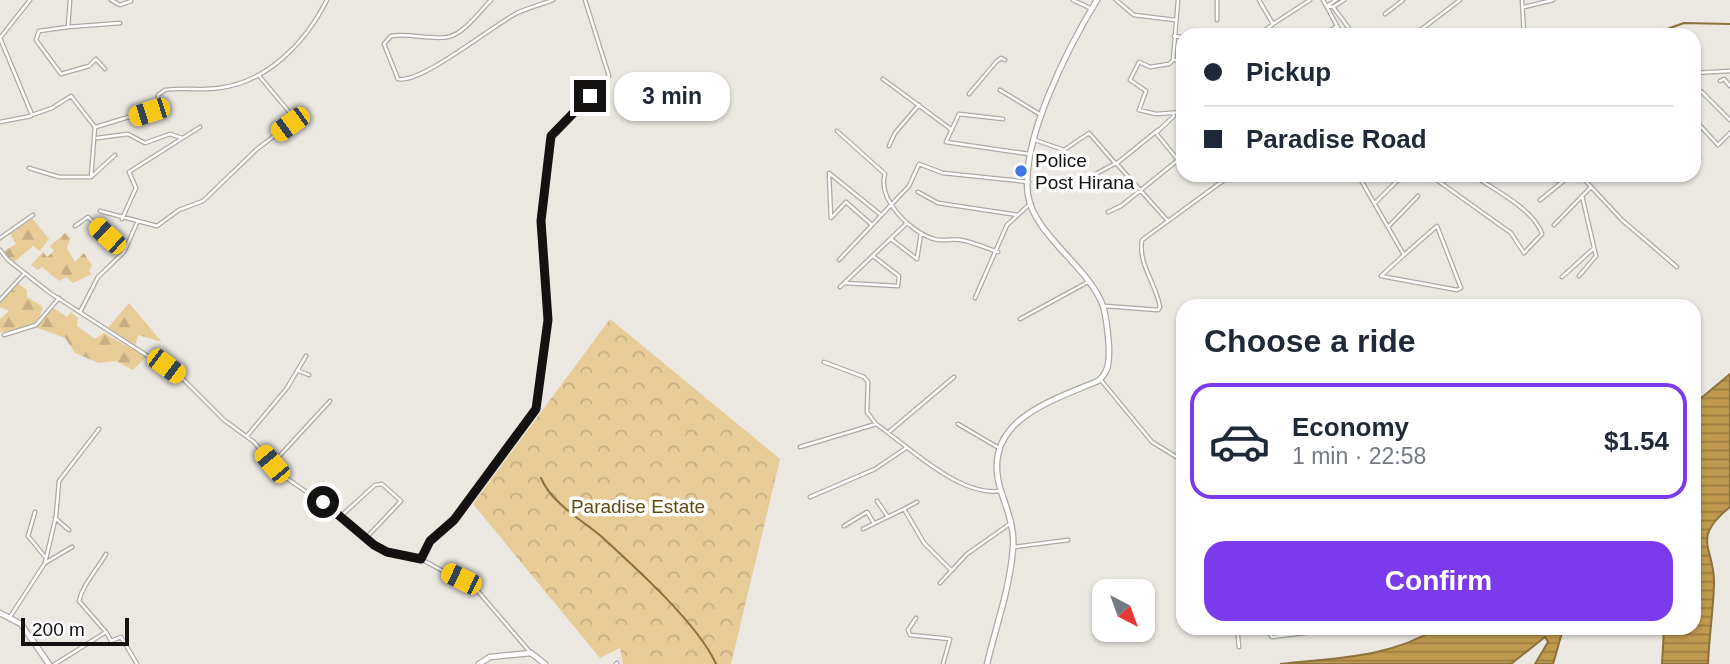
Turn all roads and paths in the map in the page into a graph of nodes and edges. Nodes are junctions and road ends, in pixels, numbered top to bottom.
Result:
1 (30, 0) edge
2 (70, 0) edge
3 (111, 0) edge
4 (327, 0) edge
5 (491, 0) edge
6 (553, 0) edge
7 (585, 0) edge
8 (1073, 0) edge
9 (1097, 0) edge
10 (1116, 0) edge
11 (1178, 0) edge
12 (1217, 0) edge
13 (1259, 0) edge
14 (1310, 0) edge
15 (1324, 0) edge
16 (1336, 0) edge
17 (1344, 0) edge
18 (1403, 0) edge
19 (1461, 0) edge
20 (1522, 0) edge
21 (1553, 0) edge
22 (131, 1) edge
23 (1327, 6) junction
24 (1333, 7) junction
25 (1524, 7) junction
26 (1092, 9) junction
27 (1385, 14) dead end
28 (1175, 20) junction
29 (1217, 20) dead end
30 (120, 23) dead end
31 (1273, 24) junction
32 (1337, 26) joint
33 (68, 27) junction
34 (1348, 27) dead end
35 (1268, 28) edge
36 (1334, 28) edge
37 (1423, 28) edge
38 (1524, 28) edge
39 (1174, 36) joint
40 (1005, 60) dead end
41 (1173, 60) joint
42 (105, 69) dead end
43 (1730, 71) edge
44 (1701, 73) edge
45 (260, 77) junction
46 (883, 79) dead end
47 (1720, 81) dead end
48 (1730, 86) edge
49 (1000, 90) dead end
50 (1702, 92) dead end
51 (968, 94) dead end
52 (919, 105) junction
53 (1173, 113) junction
54 (1176, 113) edge
55 (32, 115) junction
56 (1041, 115) junction
57 (1003, 119) dead end
58 (1730, 120) edge
59 (0, 122) edge
60 (95, 127) junction
61 (200, 127) dead end
62 (1701, 127) edge
63 (952, 130) junction
64 (1158, 130) junction
65 (837, 131) dead end
66 (1730, 133) edge
67 (96, 138) junction
68 (182, 138) junction
69 (1035, 140) junction
70 (889, 146) dead end
71 (1032, 154) junction
72 (115, 155) dead end
73 (1176, 158) edge
74 (1176, 162) edge
75 (1116, 164) junction
76 (29, 169) dead end
77 (91, 177) junction
78 (1090, 177) dead end
79 (1029, 182) junction
80 (1221, 182) edge
81 (1363, 182) edge
82 (1396, 182) edge
83 (1440, 182) edge
84 (1483, 182) edge
85 (1562, 182) edge
86 (1586, 182) edge
87 (1591, 187) junction
88 (1140, 191) junction
89 (918, 192) dead end
90 (1418, 196) dead end
91 (1582, 196) junction
92 (1540, 200) dead end
93 (1031, 202) junction
94 (1375, 203) junction
95 (892, 206) junction
96 (100, 211) dead end
97 (1108, 212) dead end
98 (33, 215) dead end
99 (881, 215) junction
100 (1018, 215) junction
101 (122, 219) junction
102 (1167, 220) junction
103 (137, 223) junction
104 (907, 223) junction
105 (871, 224) junction
106 (1554, 225) dead end
107 (75, 226) dead end
108 (1388, 227) junction
109 (921, 233) junction
110 (0, 238) edge
111 (891, 239) junction
112 (1594, 248) junction
113 (0, 250) edge
114 (124, 252) junction
115 (998, 252) junction
116 (1404, 254) junction
117 (873, 256) junction
118 (839, 260) dead end
119 (1677, 267) dead end
120 (25, 273) junction
121 (1579, 276) dead end
122 (1562, 277) dead end
123 (1088, 282) junction
124 (844, 283) junction
125 (840, 287) dead end
126 (59, 298) junction
127 (975, 298) dead end
128 (0, 300) edge
129 (1103, 306) junction
130 (80, 312) junction
131 (1020, 319) dead end
132 (4, 335) dead end
133 (306, 356) dead end
134 (824, 362) dead end
135 (299, 371) junction
136 (309, 375) dead end
137 (954, 377) dead end
138 (1100, 379) junction
139 (330, 401) dead end
140 (876, 424) junction
141 (958, 424) dead end
142 (99, 429) dead end
143 (890, 431) junction
144 (247, 436) junction
145 (800, 447) dead end
146 (999, 448) junction
147 (906, 449) junction
148 (1176, 457) edge
149 (272, 464) junction
150 (1001, 491) junction
151 (810, 497) dead end
152 (877, 501) dead end
153 (917, 502) dead end
154 (904, 509) junction
155 (35, 512) dead end
156 (341, 516) junction
157 (888, 517) junction
158 (55, 518) junction
159 (874, 523) junction
160 (1011, 523) junction
161 (844, 526) dead end
162 (863, 529) dead end
163 (69, 530) dead end
164 (366, 538) junction
165 (1068, 540) dead end
166 (72, 547) dead end
167 (1014, 547) junction
168 (106, 554) dead end
169 (46, 558) junction
170 (421, 559) junction
171 (45, 563) junction
172 (951, 569) junction
173 (940, 583) dead end
174 (0, 613) edge
175 (10, 617) junction
176 (916, 618) dead end
177 (106, 632) junction
178 (1238, 635) edge
179 (1271, 635) edge
180 (1288, 635) edge
181 (1239, 647) dead end
182 (531, 653) junction
183 (49, 664) edge
184 (55, 664) edge
185 (137, 664) edge
186 (479, 664) edge
187 (545, 664) edge
188 (943, 664) edge
189 (986, 664) edge

1 - 55 street
2 - 33 street
3 - 22 street
4 - 45 street
5 - 6 street
7 - 170 street
8 - 26 street
9 - 26 street
10 - 28 street
11 - 28 street
12 - 29 street
13 - 31 street
14 - 31 street
15 - 23 street
16 - 23 street
17 - 24 street
18 - 27 street
19 - 37 street
20 - 25 street
21 - 25 street
23 - 24 street
23 - 32 street
24 - 34 street
25 - 38 street
26 - 56 street
28 - 39 street
30 - 33 street
31 - 35 street
32 - 36 street
33 - 42 street
39 - 41 street
40 - 51 street
41 - 53 street
43 - 44 street
45 - 60 street
45 - 103 street
46 - 52 street
47 - 48 street
49 - 56 street
50 - 58 street
52 - 63 street
52 - 70 street
53 - 54 street
53 - 64 street
55 - 59 street
55 - 60 street
56 - 69 street
57 - 63 street
60 - 67 street
61 - 68 street
62 - 66 street
63 - 71 street
64 - 73 street
64 - 75 street
65 - 95 street
67 - 68 street
67 - 77 street
68 - 101 street
69 - 71 street
69 - 75 street
71 - 79 street
72 - 77 street
74 - 88 street
75 - 78 street
75 - 88 street
76 - 77 street
79 - 93 street
79 - 95 street
80 - 102 street
81 - 94 street
82 - 94 street
83 - 84 street
85 - 92 street
86 - 87 street
87 - 91 street
87 - 119 street
88 - 97 street
88 - 102 street
89 - 100 street
90 - 108 street
91 - 106 street
91 - 112 street
93 - 100 street
93 - 123 street
94 - 108 street
95 - 99 street
95 - 104 street
96 - 101 street
98 - 110 street
99 - 105 street
99 - 105 street
100 - 115 street
101 - 103 street
102 - 129 street
103 - 114 street
104 - 109 street
104 - 111 street
105 - 118 street
107 - 114 street
108 - 116 street
109 - 111 street
109 - 115 street
111 - 117 street
112 - 121 street
112 - 122 street
113 - 120 street
114 - 130 street
115 - 127 street
116 - 116 street
117 - 124 street
117 - 124 street
120 - 126 street
120 - 128 street
123 - 129 street
123 - 131 street
124 - 125 street
126 - 130 street
126 - 132 street
129 - 138 street
130 - 144 street
133 - 135 street
134 - 140 street
135 - 136 street
135 - 144 street
137 - 143 street
138 - 146 street
138 - 148 street
139 - 149 street
140 - 143 street
140 - 145 street
141 - 146 street
142 - 158 street
143 - 147 street
144 - 149 street
146 - 150 street
147 - 150 street
147 - 151 street
149 - 156 street
150 - 160 street
152 - 157 street
153 - 154 street
154 - 157 street
154 - 172 street
155 - 169 street
156 - 164 street
156 - 164 street
157 - 159 street
158 - 163 street
158 - 169 street
159 - 161 street
159 - 162 street
160 - 167 street
160 - 172 street
164 - 170 street
165 - 167 street
166 - 171 street
167 - 189 street
168 - 177 street
169 - 171 street
170 - 182 street
171 - 175 street
172 - 173 street
174 - 175 street
175 - 183 street
176 - 188 street
177 - 184 street
177 - 185 street
178 - 181 street
179 - 180 street
182 - 186 street
182 - 187 street

